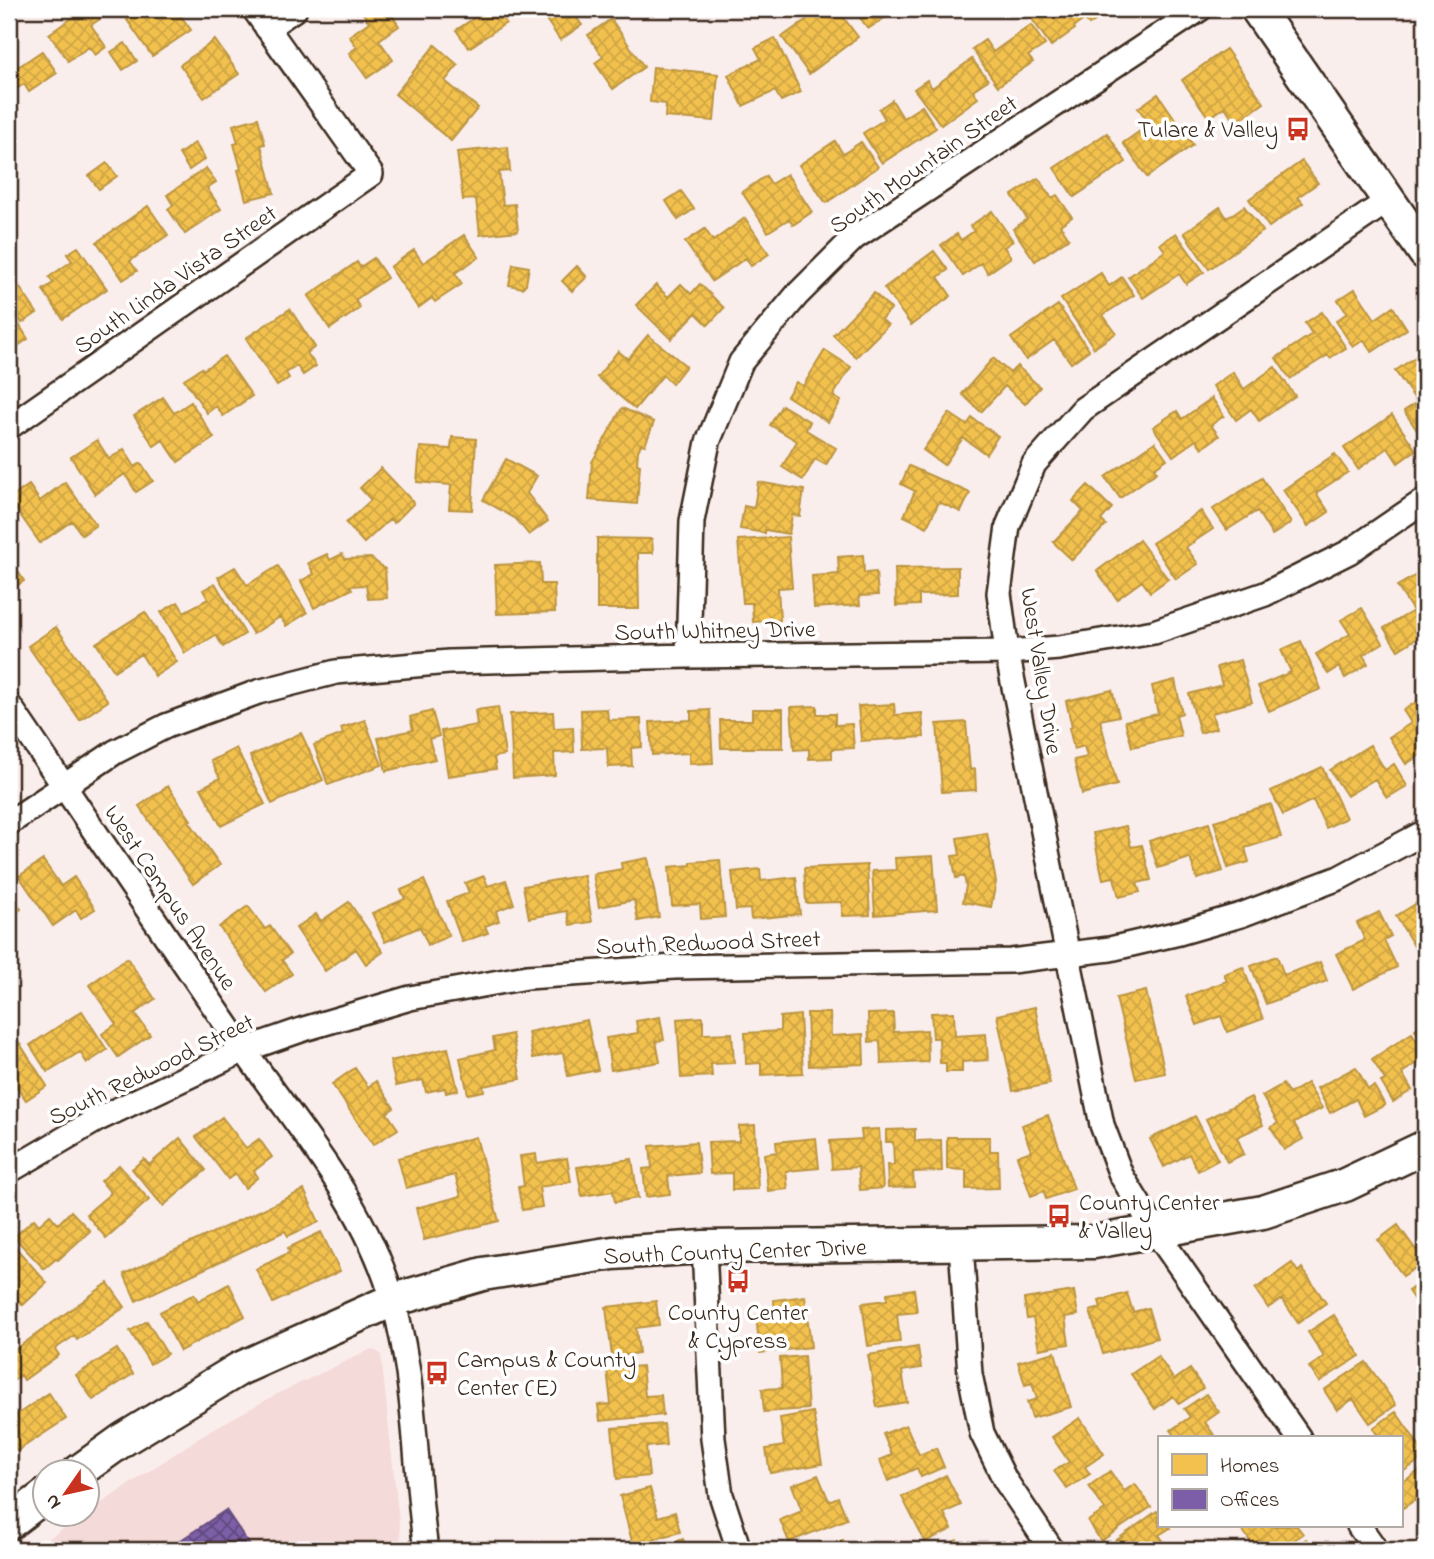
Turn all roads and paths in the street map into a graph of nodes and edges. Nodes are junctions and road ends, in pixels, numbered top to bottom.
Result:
1 (254, 9) edge
2 (295, 9) edge
3 (1200, 9) edge
4 (1257, 9) edge
5 (267, 28) junction
6 (1389, 200) junction
7 (1425, 253) edge
8 (9, 426) edge
9 (1425, 500) edge
10 (1007, 652) junction
11 (688, 656) junction
12 (9, 705) edge
13 (64, 786) junction
14 (9, 823) edge
15 (1425, 832) edge
16 (1067, 953) junction
17 (244, 1049) junction
18 (1425, 1147) edge
19 (9, 1171) edge
20 (1156, 1232) junction
21 (961, 1245) junction
22 (704, 1247) junction
23 (393, 1300) junction
24 (1298, 1436) edge
25 (98, 1458) edge
26 (32, 1506) edge
27 (9, 1523) edge
28 (1360, 1528) edge
29 (426, 1550) edge
30 (739, 1550) edge
31 (1052, 1550) edge
32 (1376, 1550) edge

1 - 5 street
2 - 5 street
3 - 11 street, South Mountain Street
4 - 6 street
5 - 8 street, South Linda Vista Street
6 - 7 street
6 - 10 street, West Valley Drive
9 - 10 street, South Whitney Drive
10 - 11 street, South Whitney Drive
10 - 16 street, West Valley Drive
11 - 13 street, South Whitney Drive
12 - 13 street, West Campus Avenue
13 - 14 street, South Whitney Drive
13 - 17 street, West Campus Avenue
15 - 16 street, South Redwood Street
16 - 17 street, South Redwood Street
16 - 20 street, West Valley Drive
17 - 19 street, South Redwood Street
17 - 23 street, West Campus Avenue
18 - 20 street, South County Center Drive
20 - 21 street, South County Center Drive
20 - 24 street, West Valley Drive
21 - 22 street, South County Center Drive
21 - 31 street
22 - 23 street, South County Center Drive
22 - 30 street
23 - 25 street, South County Center Drive
23 - 29 street, West Campus Avenue
26 - 27 street
28 - 32 street

